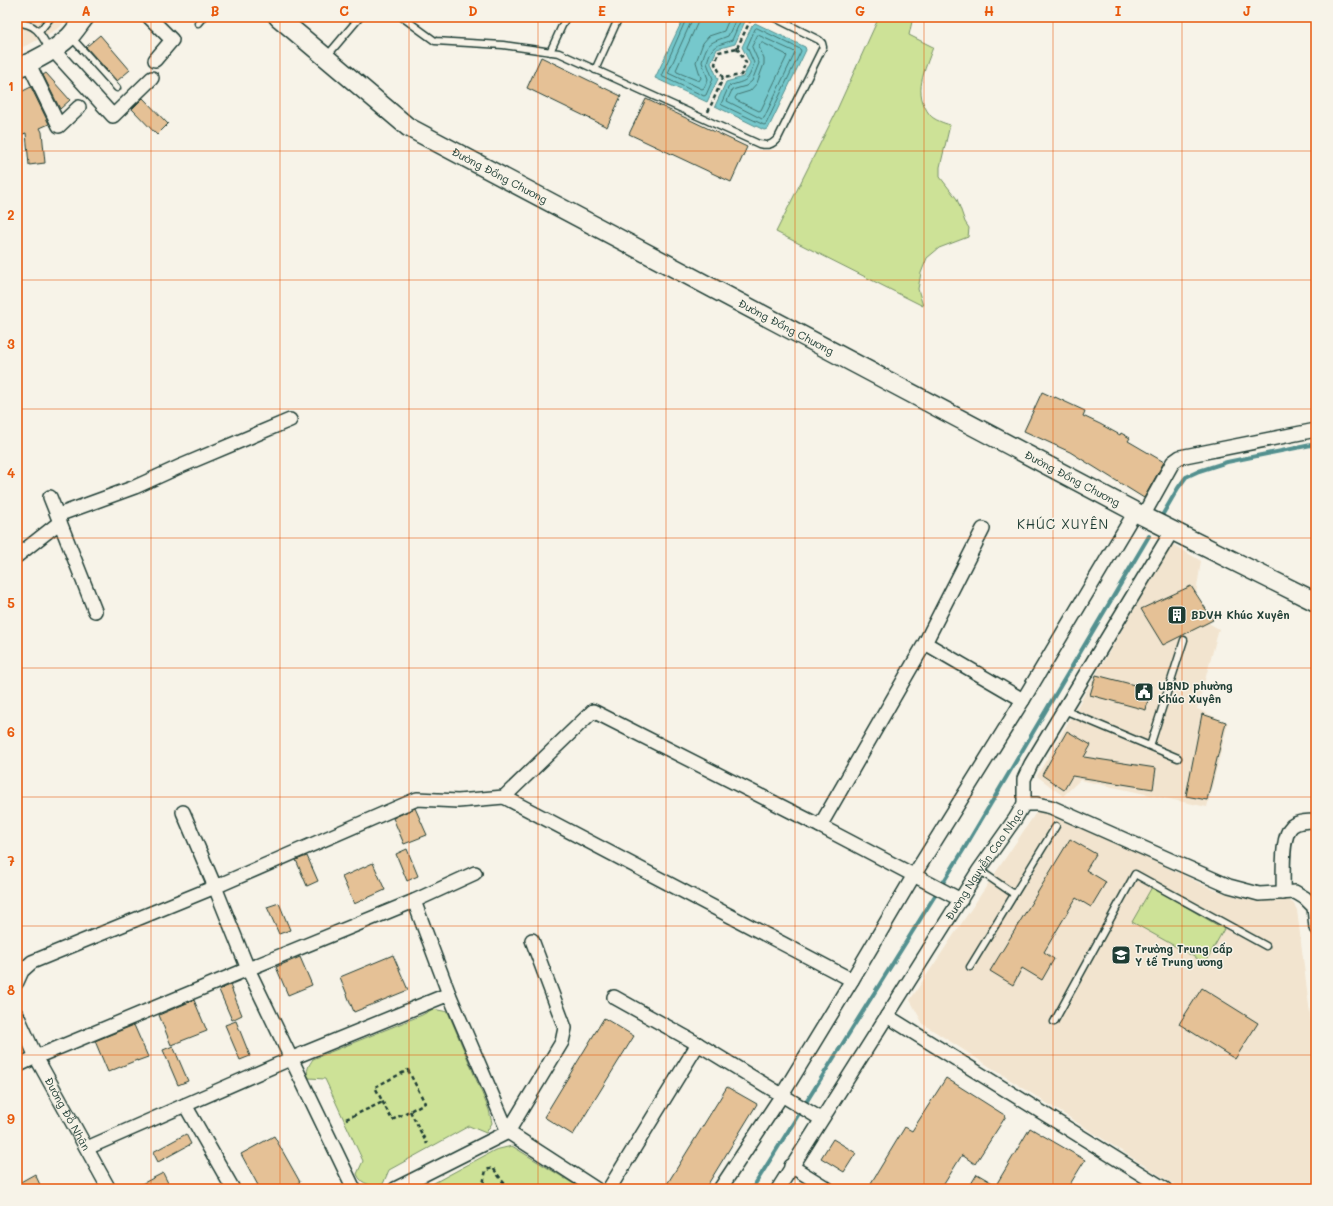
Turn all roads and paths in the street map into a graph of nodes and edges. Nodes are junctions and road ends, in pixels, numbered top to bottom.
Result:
1 (52, 17) edge
2 (85, 17) edge
3 (149, 17) edge
4 (203, 17) edge
5 (278, 17) edge
6 (360, 17) edge
7 (402, 17) edge
8 (566, 17) edge
9 (619, 17) edge
10 (752, 17) edge
11 (773, 17) edge
12 (17, 22) edge
13 (198, 23) dead end
14 (39, 32) junction
15 (70, 36) junction
16 (737, 48) junction
17 (51, 50) junction
18 (550, 52) junction
19 (326, 58) junction
20 (155, 60) dead end
21 (23, 66) edge
22 (595, 70) junction
23 (152, 78) dead end
24 (724, 78) junction
25 (117, 88) dead end
26 (79, 107) dead end
27 (704, 119) junction
28 (290, 420) dead end
29 (1316, 430) edge
30 (50, 497) dead end
31 (59, 518) junction
32 (1152, 521) junction
33 (983, 529) dead end
34 (17, 556) edge
35 (1316, 602) edge
36 (95, 611) dead end
37 (1184, 640) dead end
38 (926, 643) junction
39 (1023, 700) junction
40 (1064, 710) junction
41 (1150, 746) junction
42 (1178, 758) dead end
43 (504, 797) junction
44 (1024, 804) junction
45 (183, 812) dead end
46 (1316, 822) edge
47 (820, 826) junction
48 (1056, 826) dead end
49 (979, 870) junction
50 (475, 873) dead end
51 (920, 878) junction
52 (215, 887) junction
53 (1284, 893) junction
54 (1014, 894) junction
55 (956, 897) junction
56 (414, 901) junction
57 (1316, 926) edge
58 (532, 940) dead end
59 (1266, 946) dead end
60 (970, 967) dead end
61 (248, 969) junction
62 (852, 980) junction
63 (17, 982) edge
64 (449, 994) junction
65 (614, 997) dead end
66 (17, 1015) edge
67 (887, 1016) junction
68 (1054, 1022) dead end
69 (698, 1044) junction
70 (36, 1057) junction
71 (290, 1059) junction
72 (17, 1066) edge
73 (784, 1096) junction
74 (383, 1102) junction
75 (185, 1105) junction
76 (410, 1111) junction
77 (817, 1116) junction
78 (346, 1119) dead end
79 (508, 1132) junction
80 (427, 1144) dead end
81 (87, 1148) junction
82 (791, 1166) junction
83 (109, 1189) edge
84 (232, 1189) edge
85 (354, 1189) edge
86 (395, 1189) edge
87 (482, 1189) edge
88 (511, 1189) edge
89 (596, 1189) edge
90 (609, 1189) edge
91 (720, 1189) edge
92 (778, 1189) edge
93 (828, 1189) edge
94 (1165, 1189) edge

1 - 14 lane
2 - 15 street
3 - 20 street
4 - 13 lane
5 - 19 street, Đường Đồng Chương
6 - 19 lane
7 - 18 lane
8 - 18 lane
9 - 22 lane
10 - 16 path
11 - 27 lane
12 - 14 lane
14 - 17 lane
15 - 17 street
15 - 25 lane
16 - 24 path
16 - 24 path
17 - 21 street
17 - 23 street
18 - 22 lane
19 - 32 street, Đường Đồng Chương
21 - 26 street
22 - 27 lane
24 - 27 path
28 - 31 street
29 - 32 street
30 - 31 street
31 - 34 street
31 - 36 street
32 - 35 street, Đường Đồng Chương
32 - 39 street
32 - 40 street, Đường Nguyễn Cao Nhạc
33 - 38 street
37 - 41 lane
38 - 39 street
38 - 47 street
39 - 51 street
40 - 41 lane
40 - 44 street, Đường Nguyễn Cao Nhạc
41 - 42 lane
43 - 47 street
43 - 52 street
43 - 62 street
44 - 49 street, Đường Nguyễn Cao Nhạc
44 - 53 street
45 - 52 street
46 - 53 street
47 - 51 street
48 - 54 lane
49 - 54 lane
49 - 55 street, Đường Nguyễn Cao Nhạc
50 - 56 street
51 - 55 street
51 - 62 street
52 - 61 street
52 - 63 street
53 - 57 street
54 - 60 lane
55 - 67 street, Đường Nguyễn Cao Nhạc
56 - 61 street
56 - 64 street
58 - 79 street
59 - 68 lane
61 - 70 street
61 - 71 street
62 - 73 street
64 - 71 street
64 - 79 street
65 - 69 street
66 - 70 street, Đường Đỗ Nhân
67 - 77 street, Đường Nguyễn Cao Nhạc
67 - 94 street
69 - 73 street
69 - 90 street
70 - 72 street
70 - 81 street, Đường Đỗ Nhân
71 - 75 street
71 - 85 street
73 - 77 street
73 - 91 street
74 - 76 path
74 - 76 path
74 - 78 path
75 - 81 street
75 - 84 street
76 - 80 path
77 - 82 street, Đường Nguyễn Cao Nhạc
79 - 86 street
79 - 89 street
81 - 83 street, Đường Đỗ Nhân
82 - 92 street, Đường Nguyễn Cao Nhạc
82 - 93 street
87 - 88 path

